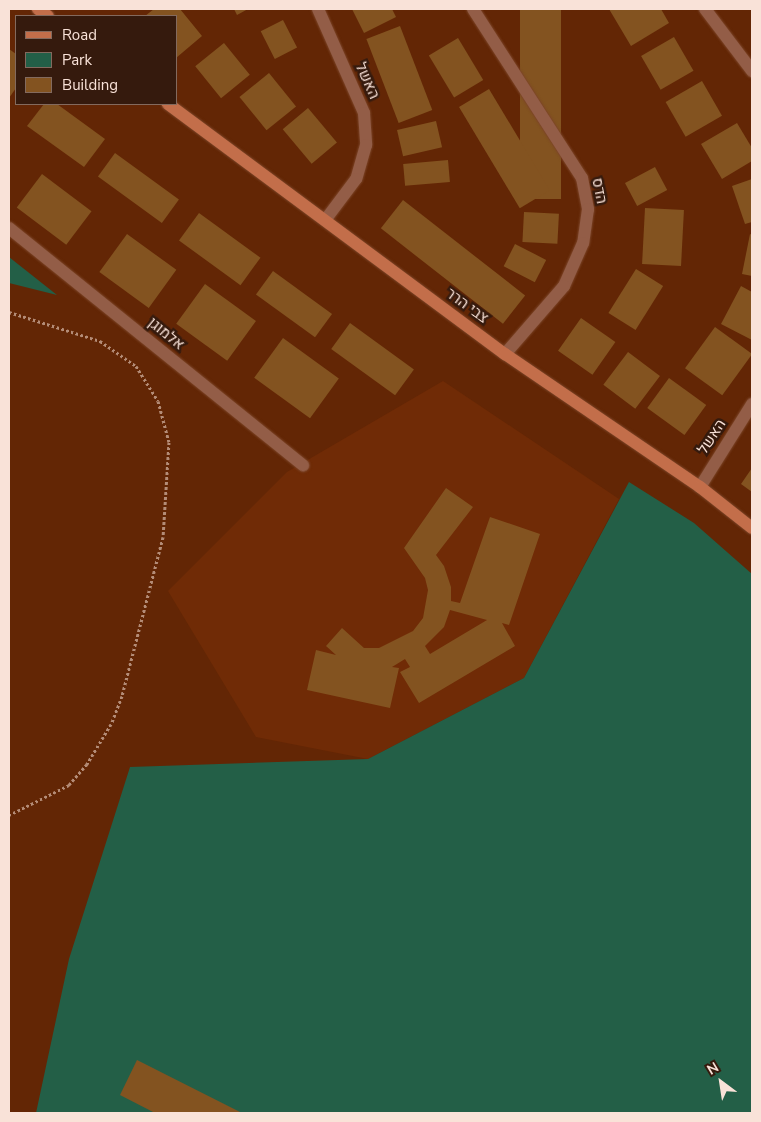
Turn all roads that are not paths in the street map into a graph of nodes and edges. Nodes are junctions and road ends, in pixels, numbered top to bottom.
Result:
1 (318, 9) edge
2 (473, 9) edge
3 (705, 9) edge
4 (752, 71) edge
5 (169, 105) edge
6 (326, 219) junction
7 (9, 228) edge
8 (505, 354) junction
9 (752, 404) edge
10 (303, 464) dead end
11 (700, 486) junction
12 (752, 528) edge

1 - 6 street, האשל
2 - 8 street, הדס
3 - 4 street
5 - 6 street, צבי הרר
6 - 8 street, צבי הרר
7 - 10 street, אלמוגן
8 - 11 street, צבי הרר
9 - 11 street, האשל
11 - 12 street, צבי הרר

